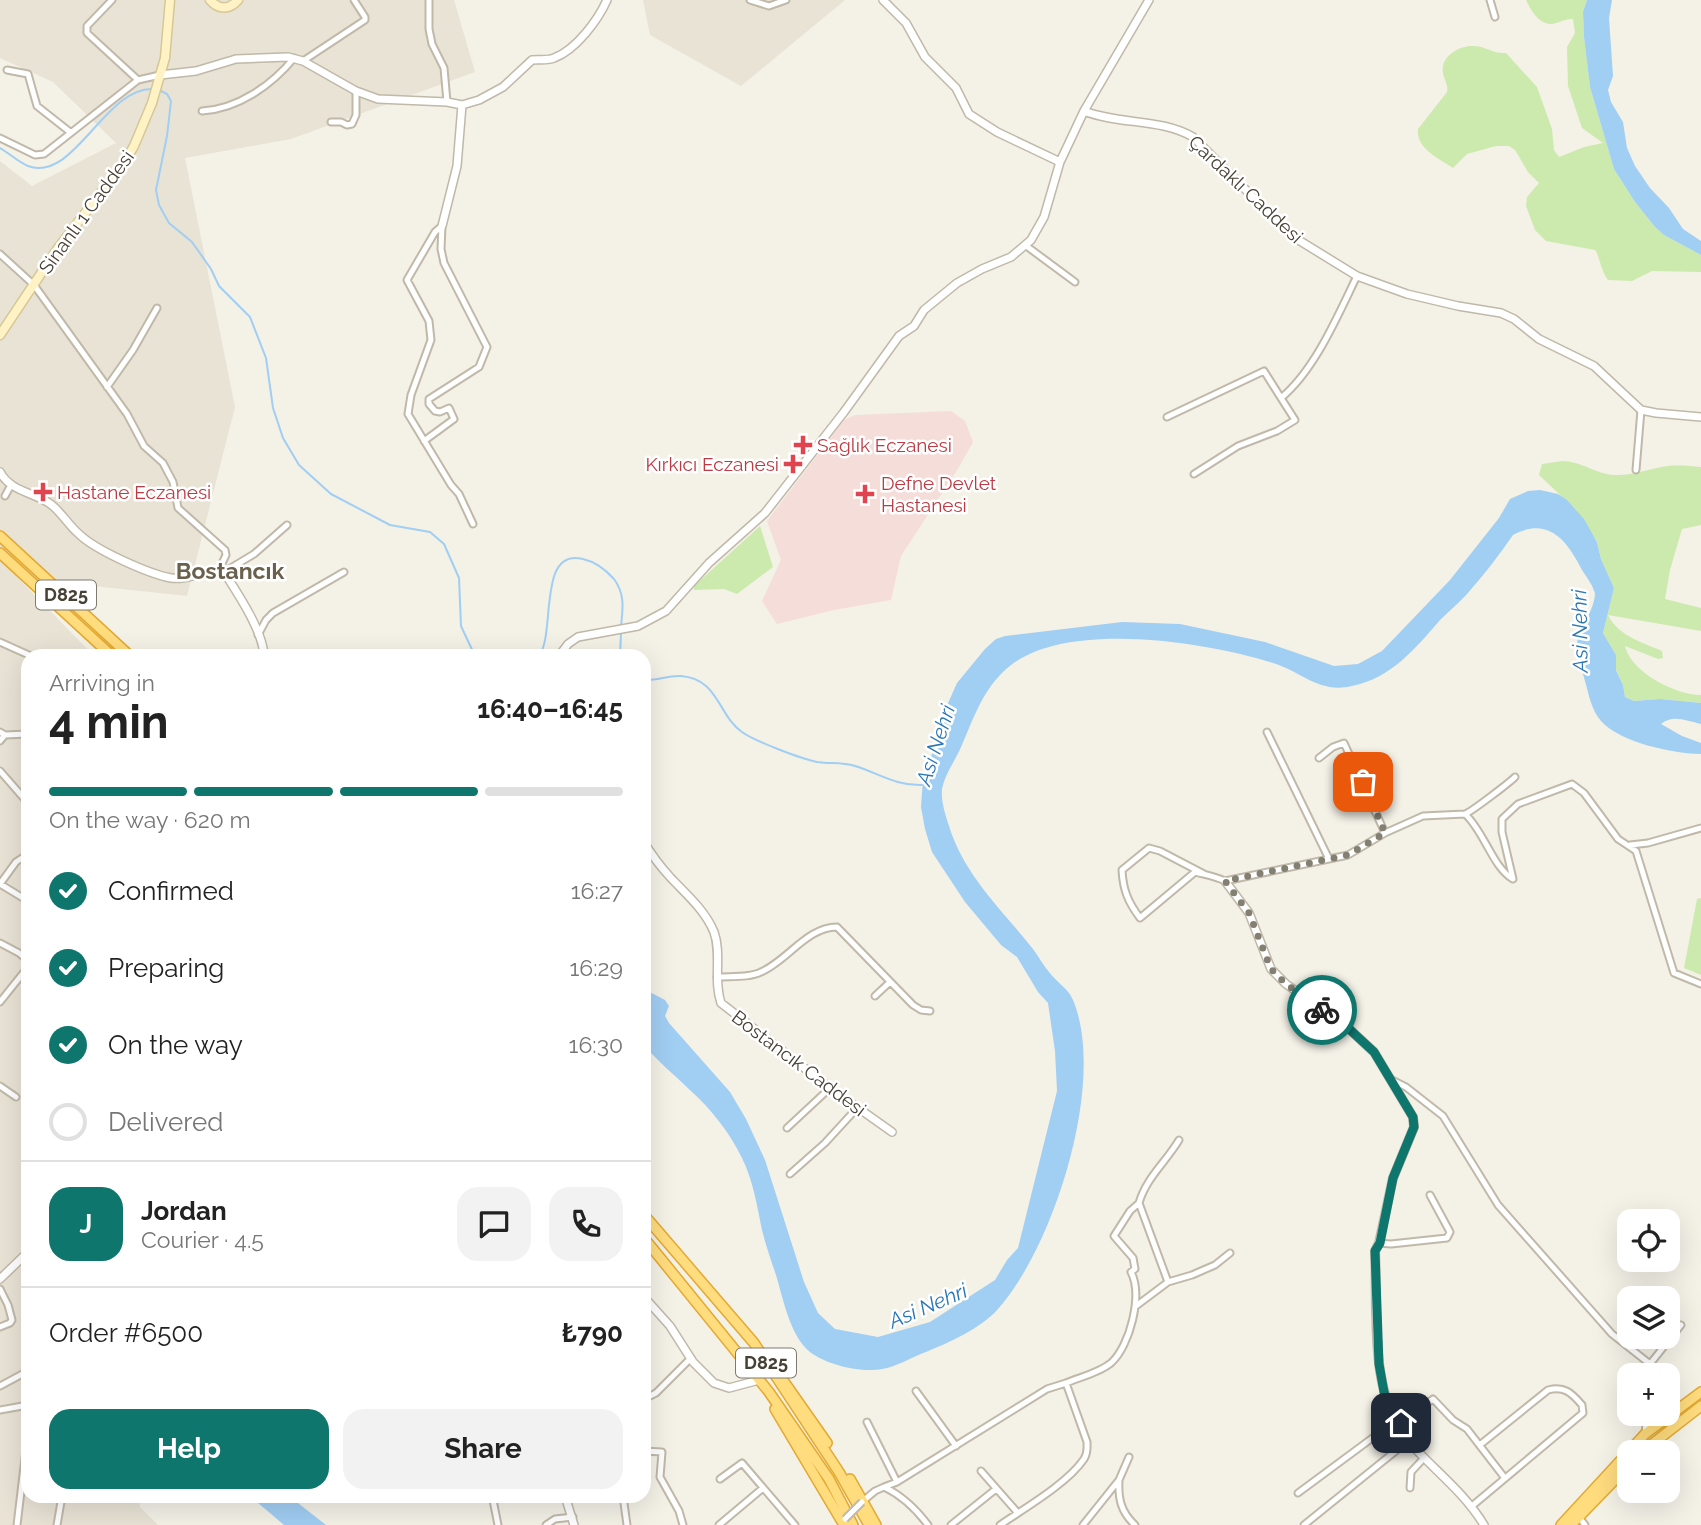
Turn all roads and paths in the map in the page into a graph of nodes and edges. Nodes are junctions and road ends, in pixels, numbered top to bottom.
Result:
1 (112, 0) edge
2 (170, 0) edge
3 (210, 0) edge
4 (238, 0) edge
5 (354, 0) edge
6 (429, 0) edge
7 (607, 0) edge
8 (750, 0) edge
9 (786, 0) edge
10 (883, 0) edge
11 (1149, 0) edge
12 (1490, 0) edge
13 (1495, 17) dead end
14 (294, 58) junction
15 (303, 61) junction
16 (7, 70) dead end
17 (159, 78) junction
18 (138, 80) junction
19 (356, 91) junction
20 (447, 102) junction
21 (462, 105) junction
22 (202, 111) dead end
23 (1084, 111) junction
24 (331, 122) dead end
25 (70, 132) junction
26 (0, 138) edge
27 (1060, 162) junction
28 (442, 226) junction
29 (1025, 245) junction
30 (0, 254) edge
31 (1357, 276) junction
32 (1075, 282) dead end
33 (34, 285) junction
34 (157, 308) dead end
35 (0, 335) edge
36 (107, 387) junction
37 (1281, 398) junction
38 (1641, 410) junction
39 (1701, 416) edge
40 (1167, 417) dead end
41 (424, 441) junction
42 (1636, 470) dead end
43 (0, 472) edge
44 (1194, 474) dead end
45 (5, 483) edge
46 (5, 496) dead end
47 (473, 524) dead end
48 (287, 525) dead end
49 (0, 536) edge
50 (0, 553) edge
51 (221, 571) junction
52 (344, 572) dead end
53 (258, 635) junction
54 (0, 642) edge
55 (104, 649) edge
56 (123, 649) edge
57 (264, 649) edge
58 (563, 649) edge
59 (21, 651) edge
60 (1267, 732) dead end
61 (2, 733) edge
62 (21, 734) edge
63 (0, 741) edge
64 (1319, 758) dead end
65 (0, 771) edge
66 (1515, 777) dead end
67 (21, 795) edge
68 (1465, 814) junction
69 (1701, 828) edge
70 (1385, 833) junction
71 (1630, 845) junction
72 (651, 852) edge
73 (21, 859) edge
74 (1329, 859) junction
75 (1204, 874) junction
76 (1225, 881) junction
77 (1, 885) edge
78 (0, 894) edge
79 (21, 897) edge
80 (0, 943) edge
81 (21, 955) edge
82 (21, 976) edge
83 (717, 977) junction
84 (890, 982) junction
85 (1701, 984) edge
86 (875, 996) dead end
87 (0, 1002) edge
88 (930, 1012) dead end
89 (1390, 1078) junction
90 (0, 1086) edge
91 (830, 1088) junction
92 (16, 1097) dead end
93 (858, 1107) junction
94 (787, 1128) dead end
95 (892, 1132) dead end
96 (1179, 1140) dead end
97 (790, 1174) dead end
98 (1430, 1195) dead end
99 (1139, 1203) junction
100 (651, 1223) edge
101 (1380, 1243) junction
102 (651, 1247) edge
103 (1230, 1253) dead end
104 (21, 1259) edge
105 (0, 1279) edge
106 (1168, 1282) junction
107 (0, 1289) edge
108 (651, 1305) edge
109 (1136, 1306) junction
110 (1681, 1325) dead end
111 (0, 1327) edge
112 (754, 1343) junction
113 (691, 1358) junction
114 (1649, 1363) edge
115 (1651, 1363) edge
116 (21, 1375) edge
117 (759, 1380) junction
118 (1066, 1383) junction
119 (0, 1386) edge
120 (916, 1391) dead end
121 (1701, 1392) edge
122 (651, 1396) edge
123 (21, 1407) edge
124 (1697, 1409) edge
125 (0, 1410) edge
126 (1701, 1420) edge
127 (867, 1422) dead end
128 (1394, 1422) junction
129 (1645, 1426) edge
130 (1644, 1434) junction
131 (1657, 1440) edge
132 (1408, 1441) junction
133 (1481, 1444) junction
134 (956, 1446) junction
135 (651, 1451) edge
136 (1129, 1457) dead end
137 (1424, 1458) junction
138 (981, 1471) dead end
139 (1504, 1477) junction
140 (1617, 1477) edge
141 (720, 1479) dead end
142 (1119, 1480) junction
143 (897, 1482) junction
144 (763, 1488) junction
145 (884, 1488) junction
146 (1410, 1488) dead end
147 (996, 1489) junction
148 (21, 1492) edge
149 (1298, 1493) dead end
150 (862, 1501) junction
151 (61, 1503) edge
152 (494, 1503) edge
153 (568, 1503) edge
154 (624, 1503) edge
155 (1472, 1506) junction
156 (1018, 1513) junction
157 (1579, 1517) junction
158 (574, 1521) edge
159 (845, 1523) edge
160 (17, 1525) edge
161 (57, 1525) edge
162 (498, 1525) edge
163 (546, 1525) edge
164 (627, 1525) edge
165 (682, 1525) edge
166 (719, 1525) edge
167 (796, 1525) edge
168 (869, 1525) edge
169 (876, 1525) edge
170 (928, 1525) edge
171 (951, 1525) edge
172 (1000, 1525) edge
173 (1083, 1525) edge
174 (1135, 1525) edge
175 (1304, 1525) edge
176 (1484, 1525) edge
177 (1560, 1525) edge
178 (1571, 1525) edge
179 (1586, 1525) edge

1 - 18 street
2 - 17 main road, Sinanlı 1 Caddesi
3 - 4 main road
5 - 15 street
6 - 20 street
7 - 21 street
8 - 9 street
10 - 27 street
11 - 23 street
12 - 13 street
14 - 15 street
14 - 17 street
14 - 22 street
15 - 19 street
16 - 25 street
17 - 18 street
17 - 33 main road, Sinanlı 1 Caddesi
18 - 25 street
19 - 20 street
19 - 24 street
20 - 21 street
21 - 28 street
23 - 27 street
23 - 31 street, Çardaklı Caddesi
25 - 26 street
27 - 29 street
28 - 41 street
28 - 41 street
29 - 32 street
29 - 58 street
30 - 33 street
31 - 37 street
31 - 38 street, Çardaklı Caddesi
33 - 35 main road, Sinanlı 1 Caddesi
33 - 36 street
34 - 36 street
36 - 51 street
37 - 40 street
37 - 44 street
38 - 39 street
38 - 42 street
41 - 47 street
43 - 45 street
45 - 46 street
45 - 51 street
48 - 51 street
49 - 56 highway, D825
50 - 55 highway, D825
51 - 53 street
52 - 53 street
53 - 57 street
54 - 59 street
60 - 74 street
61 - 62 street
61 - 63 street
64 - 70 street
65 - 67 street
66 - 68 street
68 - 70 street
68 - 71 street
69 - 71 street
70 - 74 street
71 - 85 street
72 - 83 street, Bostancık Caddesi
73 - 77 street
74 - 76 street
75 - 75 street
75 - 76 street
76 - 89 street
77 - 78 street
77 - 79 street
80 - 81 street
82 - 87 street
83 - 84 street
83 - 91 street, Bostancık Caddesi
84 - 86 street
84 - 88 street
89 - 101 street
89 - 114 street
90 - 92 street
91 - 93 street, Bostancık Caddesi
91 - 94 street
93 - 95 street, Bostancık Caddesi
93 - 97 street
96 - 99 street
98 - 101 street
99 - 106 street
99 - 109 street
100 - 112 highway, D825
101 - 128 street
102 - 117 highway, D825
103 - 106 street
104 - 105 street
106 - 109 street
107 - 111 street
108 - 113 street
109 - 118 street
110 - 115 street
112 - 150 highway
112 - 168 highway, D825
113 - 117 street
113 - 122 street
116 - 119 street
117 - 159 highway, D825
118 - 134 street
118 - 156 street
120 - 134 street
121 - 130 highway
123 - 125 street
124 - 126 street
124 - 131 highway
127 - 143 street
128 - 132 street
128 - 133 street
128 - 149 street
129 - 130 street
130 - 177 highway
132 - 137 street
132 - 175 street
133 - 139 street
133 - 139 street
134 - 143 street
135 - 165 street
136 - 142 street
137 - 146 street
137 - 155 street
138 - 147 street
139 - 155 street
140 - 157 highway
141 - 144 street
142 - 173 street
142 - 174 street
143 - 145 street
144 - 166 street
144 - 167 street
145 - 150 street
145 - 170 street
147 - 156 street
147 - 171 street
148 - 160 street
150 - 159 street, bridge
150 - 169 highway
151 - 161 street
152 - 162 street
153 - 158 street
154 - 164 street
155 - 176 street
156 - 172 street
157 - 178 highway
157 - 179 street
158 - 163 street

